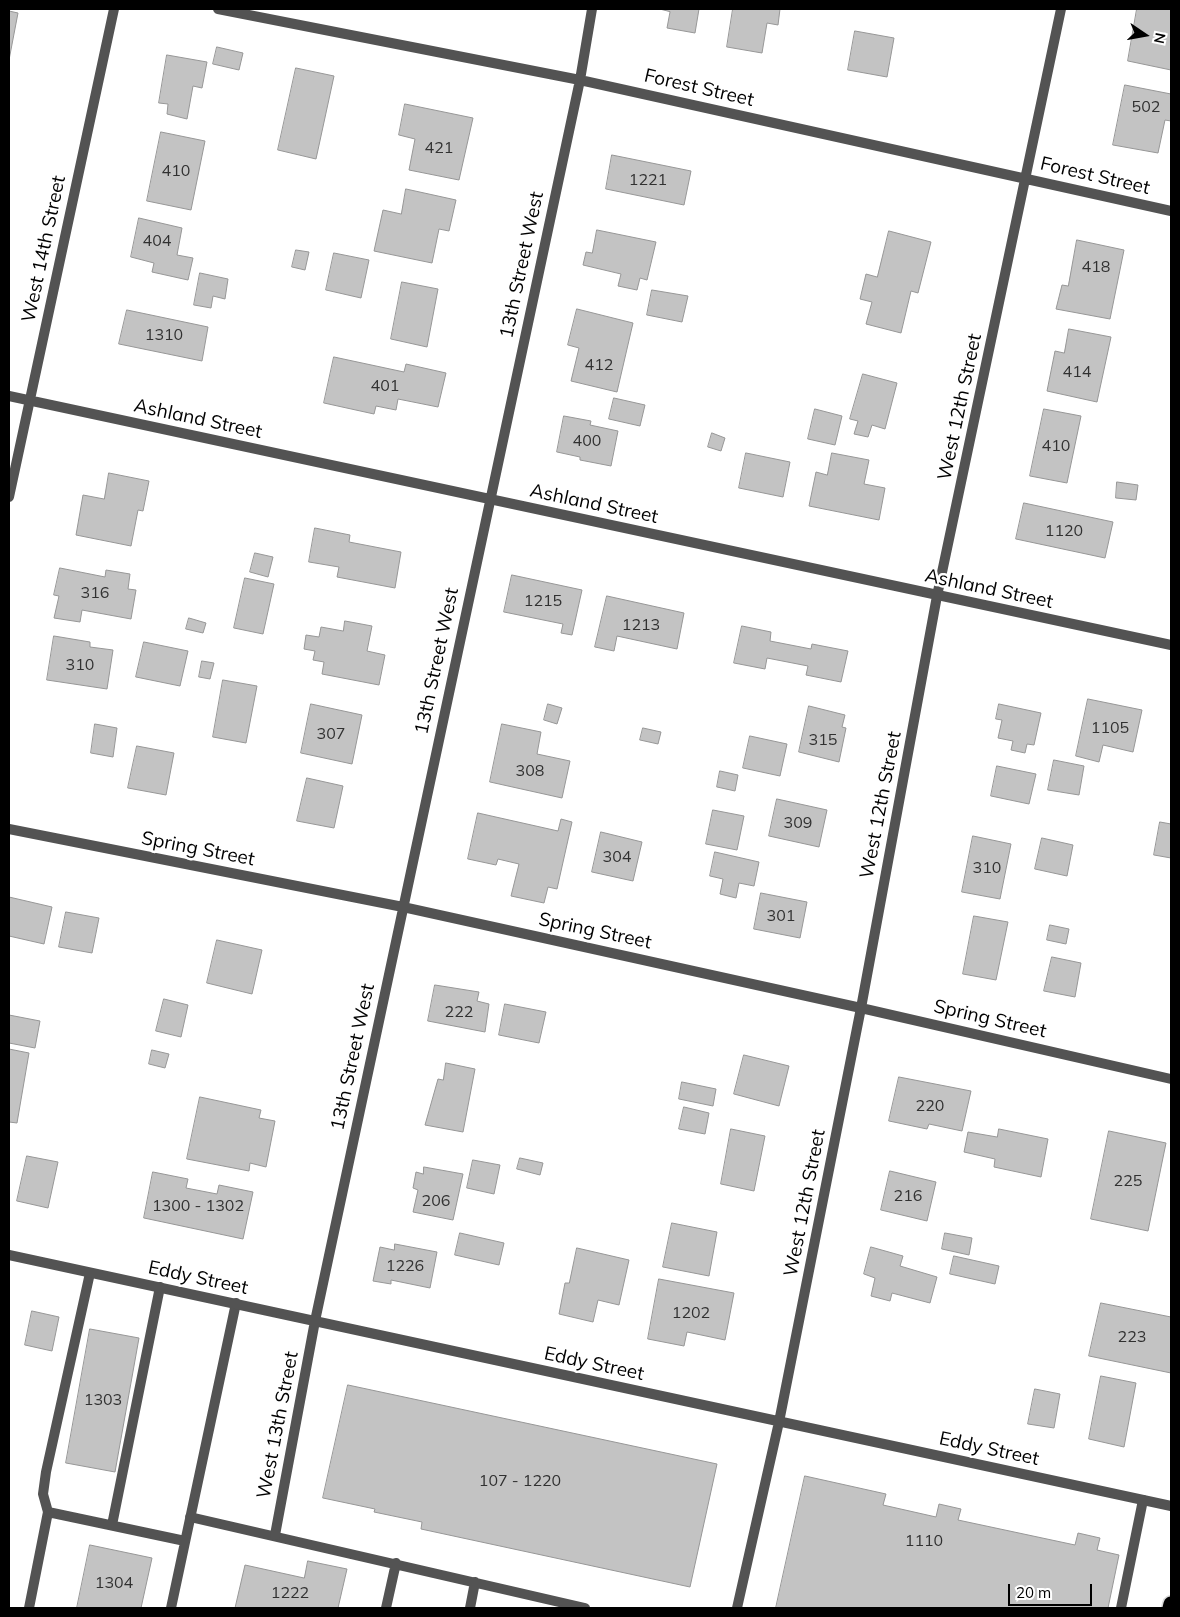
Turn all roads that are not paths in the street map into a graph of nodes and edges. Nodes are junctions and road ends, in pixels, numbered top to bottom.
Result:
1 (114, 9) edge
2 (218, 9) edge
3 (592, 9) edge
4 (1061, 9) edge
5 (580, 80) junction
6 (1026, 179) junction
7 (1171, 211) edge
8 (9, 396) edge
9 (29, 401) junction
10 (9, 497) edge
11 (490, 500) junction
12 (938, 596) junction
13 (1171, 645) edge
14 (9, 829) edge
15 (403, 907) junction
16 (861, 1008) junction
17 (1171, 1079) edge
18 (9, 1255) edge
19 (90, 1273) junction
20 (160, 1288) junction
21 (236, 1304) junction
22 (315, 1321) junction
23 (779, 1422) junction
24 (1143, 1500) junction
25 (1171, 1506) edge
26 (48, 1512) junction
27 (190, 1517) junction
28 (112, 1525) junction
29 (275, 1535) junction
30 (185, 1541) junction
31 (396, 1563) junction
32 (475, 1582) junction
33 (1171, 1604) edge
34 (29, 1608) edge
35 (171, 1608) edge
36 (386, 1608) edge
37 (470, 1608) edge
38 (585, 1608) edge
39 (737, 1608) edge
40 (1121, 1608) edge
41 (1170, 1608) edge

1 - 9 street, West 14th Street
2 - 5 street, Forest Street
3 - 5 street, 13th Street West
4 - 6 street, West 12th Street
5 - 6 street, Forest Street
5 - 11 street, 13th Street West
6 - 7 street, Forest Street
6 - 12 street, West 12th Street
8 - 9 street, Ashland Street
9 - 10 street, West 14th Street
9 - 11 street, Ashland Street
11 - 12 street, Ashland Street
11 - 15 street, 13th Street West
12 - 13 street, Ashland Street
12 - 16 street, West 12th Street
14 - 15 street, Spring Street
15 - 16 street, Spring Street
15 - 22 street, 13th Street West
16 - 17 street, Spring Street
16 - 23 street, West 12th Street
18 - 19 street, Eddy Street
19 - 20 street, Eddy Street
19 - 26 street
20 - 21 street, Eddy Street
20 - 28 street
21 - 22 street, Eddy Street
21 - 27 street
22 - 23 street, Eddy Street
22 - 29 street, West 13th Street
23 - 24 street, Eddy Street
23 - 39 street, West 12th Street
24 - 25 street, Eddy Street
24 - 40 street
26 - 28 street
26 - 34 street
27 - 29 street
27 - 30 street
28 - 30 street
29 - 31 street
30 - 35 street
31 - 32 street
31 - 36 street
32 - 37 street
32 - 38 street
33 - 41 highway

